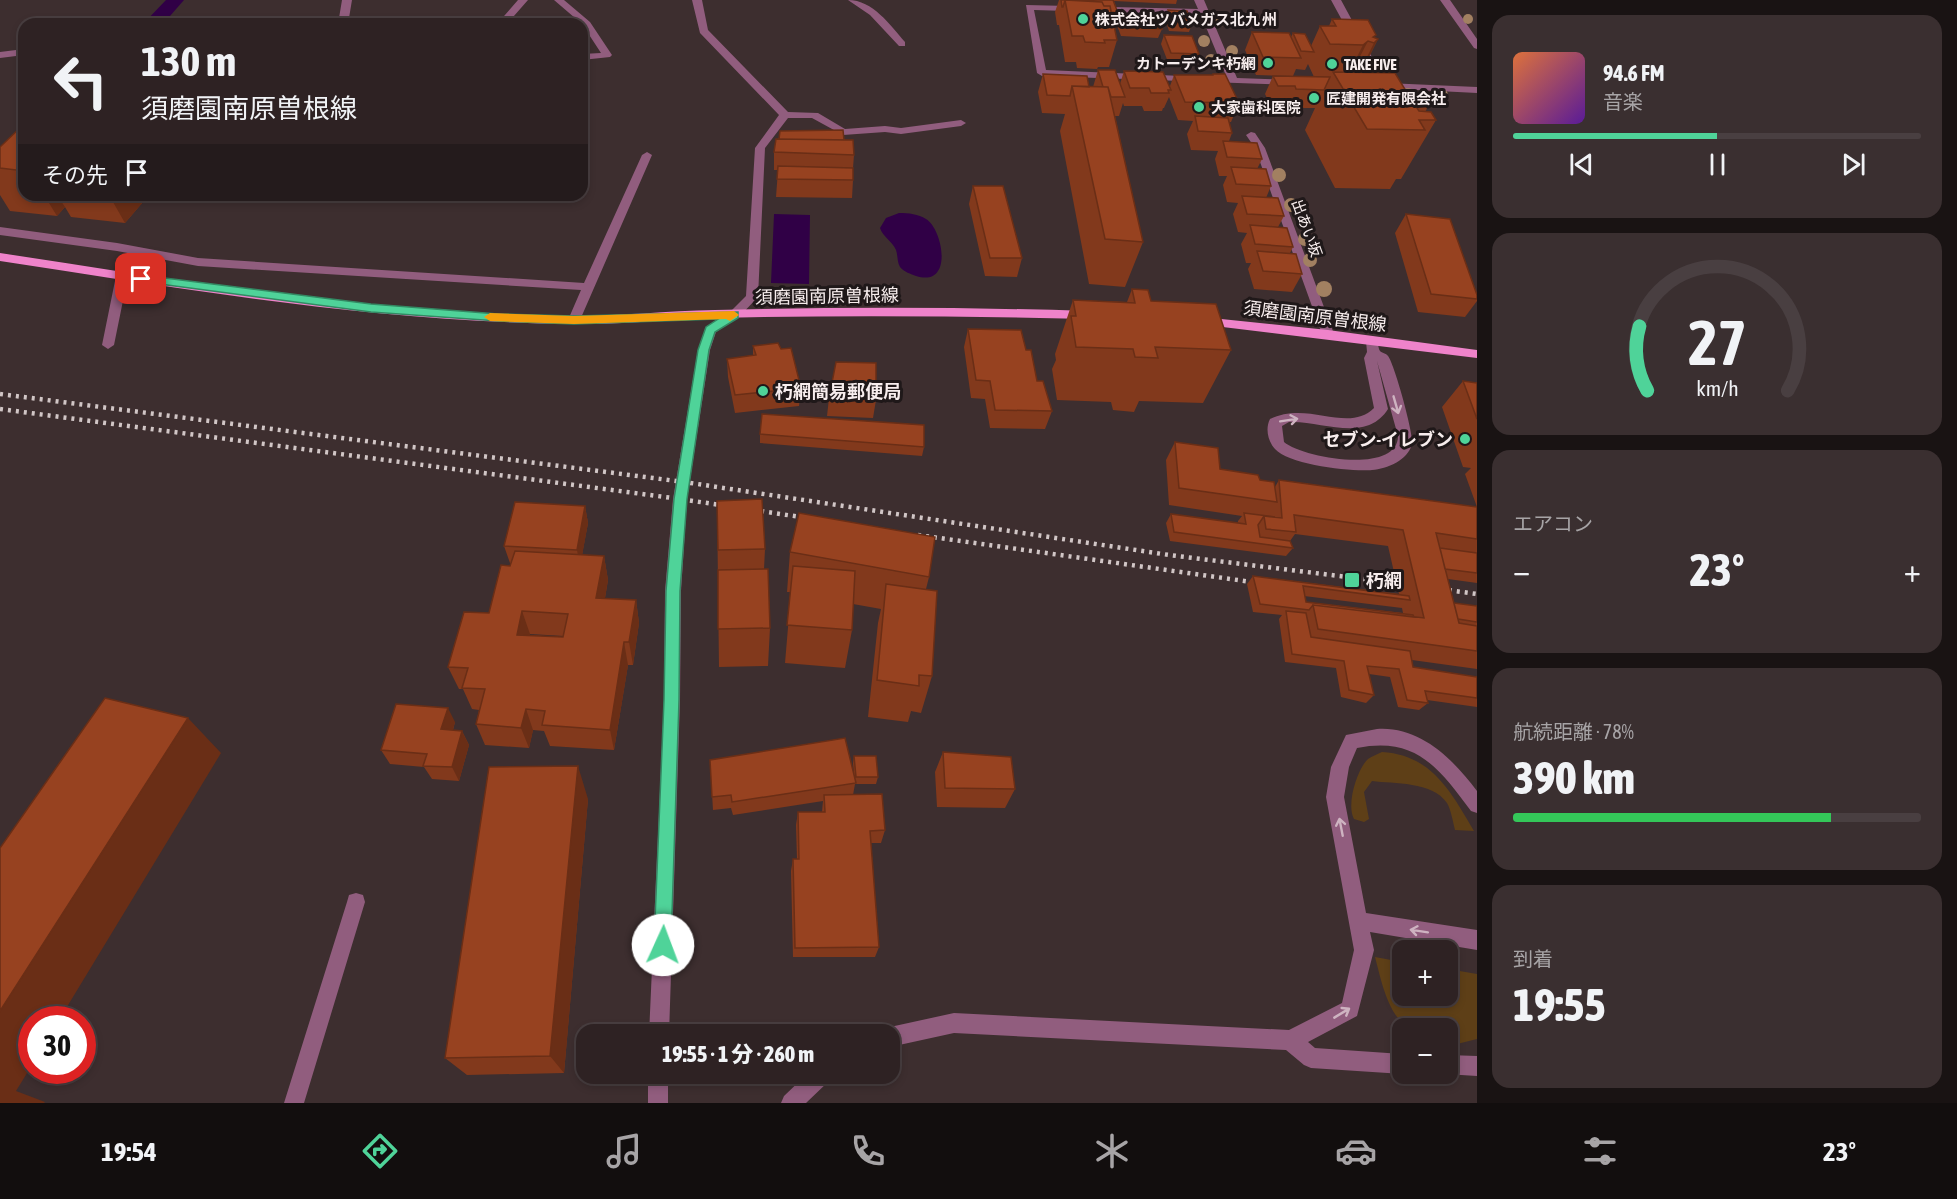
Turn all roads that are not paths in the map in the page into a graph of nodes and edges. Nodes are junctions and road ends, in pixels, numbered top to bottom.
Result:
1 (347, 0) edge
2 (523, 0) edge
3 (559, 0) edge
4 (697, 0) edge
5 (853, 0) edge
6 (1198, 0) edge
7 (1336, 0) edge
8 (1444, 0) edge
9 (1203, 12) junction
10 (344, 18) edge
11 (507, 18) edge
12 (580, 18) edge
13 (588, 26) edge
14 (902, 44) dead end
15 (1477, 46) edge
16 (18, 53) edge
17 (0, 55) edge
18 (607, 55) junction
19 (588, 57) edge
20 (619, 57) dead end
21 (1233, 81) junction
22 (1304, 84) edge
23 (1372, 86) edge
24 (1383, 86) junction
25 (1477, 90) edge
26 (785, 115) junction
27 (961, 123) dead end
28 (1251, 135) dead end
29 (647, 155) dead end
30 (0, 231) edge
31 (0, 257) edge
32 (122, 276) junction
33 (588, 287) junction
34 (734, 315) junction
35 (1104, 316) edge
36 (574, 320) junction
37 (1186, 320) edge
38 (1328, 334) junction
39 (108, 345) dead end
40 (1373, 347) junction
41 (1477, 354) edge
42 (1477, 805) edge
43 (356, 902) dead end
44 (1358, 921) junction
45 (1477, 940) edge
46 (659, 1024) edge
47 (900, 1035) edge
48 (1290, 1040) junction
49 (1392, 1063) edge
50 (1458, 1065) edge
51 (1477, 1066) edge
52 (658, 1084) edge
53 (811, 1084) edge
54 (294, 1103) edge
55 (658, 1103) edge
56 (791, 1103) edge

1 - 10 street
2 - 11 street
3 - 12 street
4 - 26 street
5 - 14 street
6 - 9 street
7 - 24 street
8 - 15 street
9 - 21 street
9 - 21 street
13 - 18 street
16 - 17 street
18 - 19 street
18 - 20 street
21 - 22 street
23 - 24 street
24 - 25 street
26 - 27 street
26 - 34 street
28 - 38 street, 出あい坂
29 - 33 street
30 - 33 street
31 - 32 main road, 須磨園南原曽根線
32 - 36 main road, 須磨園南原曽根線
32 - 39 street
33 - 36 street
34 - 35 main road, 須磨園南原曽根線
34 - 36 main road, 須磨園南原曽根線
34 - 46 street
37 - 38 main road, 須磨園南原曽根線
38 - 40 main road, 須磨園南原曽根線
40 -> 40 street
40 - 41 main road, 須磨園南原曽根線
44 -> 42 street
43 - 54 street
45 -> 44 street
48 -> 44 street
47 - 48 street
48 - 49 street
50 - 51 street
52 - 55 street
53 - 56 street

